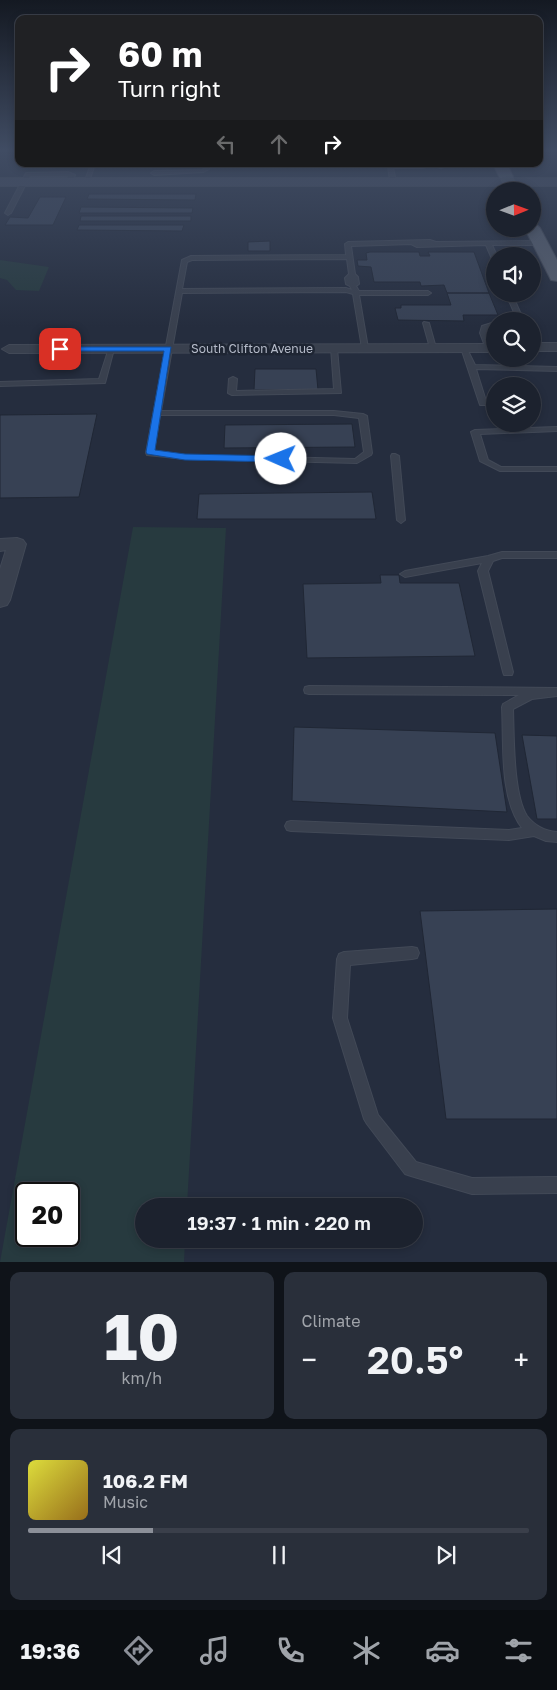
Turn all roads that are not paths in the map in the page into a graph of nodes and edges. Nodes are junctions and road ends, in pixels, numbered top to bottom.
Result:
1 (10, 209) edge
2 (8, 213) dead end
3 (522, 238) edge
4 (537, 238) edge
5 (488, 243) junction
6 (490, 247) edge
7 (350, 257) junction
8 (557, 276) edge
9 (179, 291) junction
10 (356, 293) junction
11 (428, 293) dead end
12 (426, 323) dead end
13 (486, 326) edge
14 (486, 339) edge
15 (541, 347) edge
16 (557, 347) edge
17 (168, 348) junction
18 (334, 348) junction
19 (365, 348) junction
20 (433, 348) junction
21 (464, 348) junction
22 (486, 348) edge
23 (111, 349) junction
24 (5, 350) edge
25 (472, 367) junction
26 (557, 369) edge
27 (233, 379) dead end
28 (0, 384) edge
29 (486, 403) edge
30 (157, 413) junction
31 (557, 429) edge
32 (395, 456) dead end
33 (557, 469) edge
34 (401, 520) dead end
35 (8, 544) edge
36 (557, 555) edge
37 (490, 559) junction
38 (405, 574) dead end
39 (0, 600) edge
40 (508, 672) dead end
41 (309, 690) dead end
42 (542, 692) junction
43 (557, 692) edge
44 (291, 826) dead end
45 (534, 831) junction
46 (557, 838) edge
47 (412, 954) dead end
48 (557, 1185) edge

1 - 2 lane
3 - 5 lane
4 - 8 main road
5 - 6 lane
5 - 7 lane
7 - 9 lane
7 - 10 lane
9 - 10 lane
9 - 17 lane
10 - 11 lane
10 - 19 lane
12 - 20 lane
13 - 14 lane
15 - 16 street
17 - 18 street, South Clifton Avenue
17 - 23 street, South Clifton Avenue
17 - 30 lane
18 - 19 street, South Clifton Avenue
18 - 27 lane
19 - 20 street, South Clifton Avenue
20 - 21 street, South Clifton Avenue
21 - 22 street, South Clifton Avenue
21 - 25 lane
23 - 24 street, South Clifton Avenue
23 - 28 lane
25 - 26 lane
25 - 29 lane
30 - 30 lane
31 - 33 lane
32 - 34 lane
35 - 39 street
36 - 37 lane
37 - 38 lane
37 - 40 lane
41 - 42 lane
42 - 43 lane
42 - 45 lane
44 - 45 lane
45 - 46 lane
47 - 48 lane

